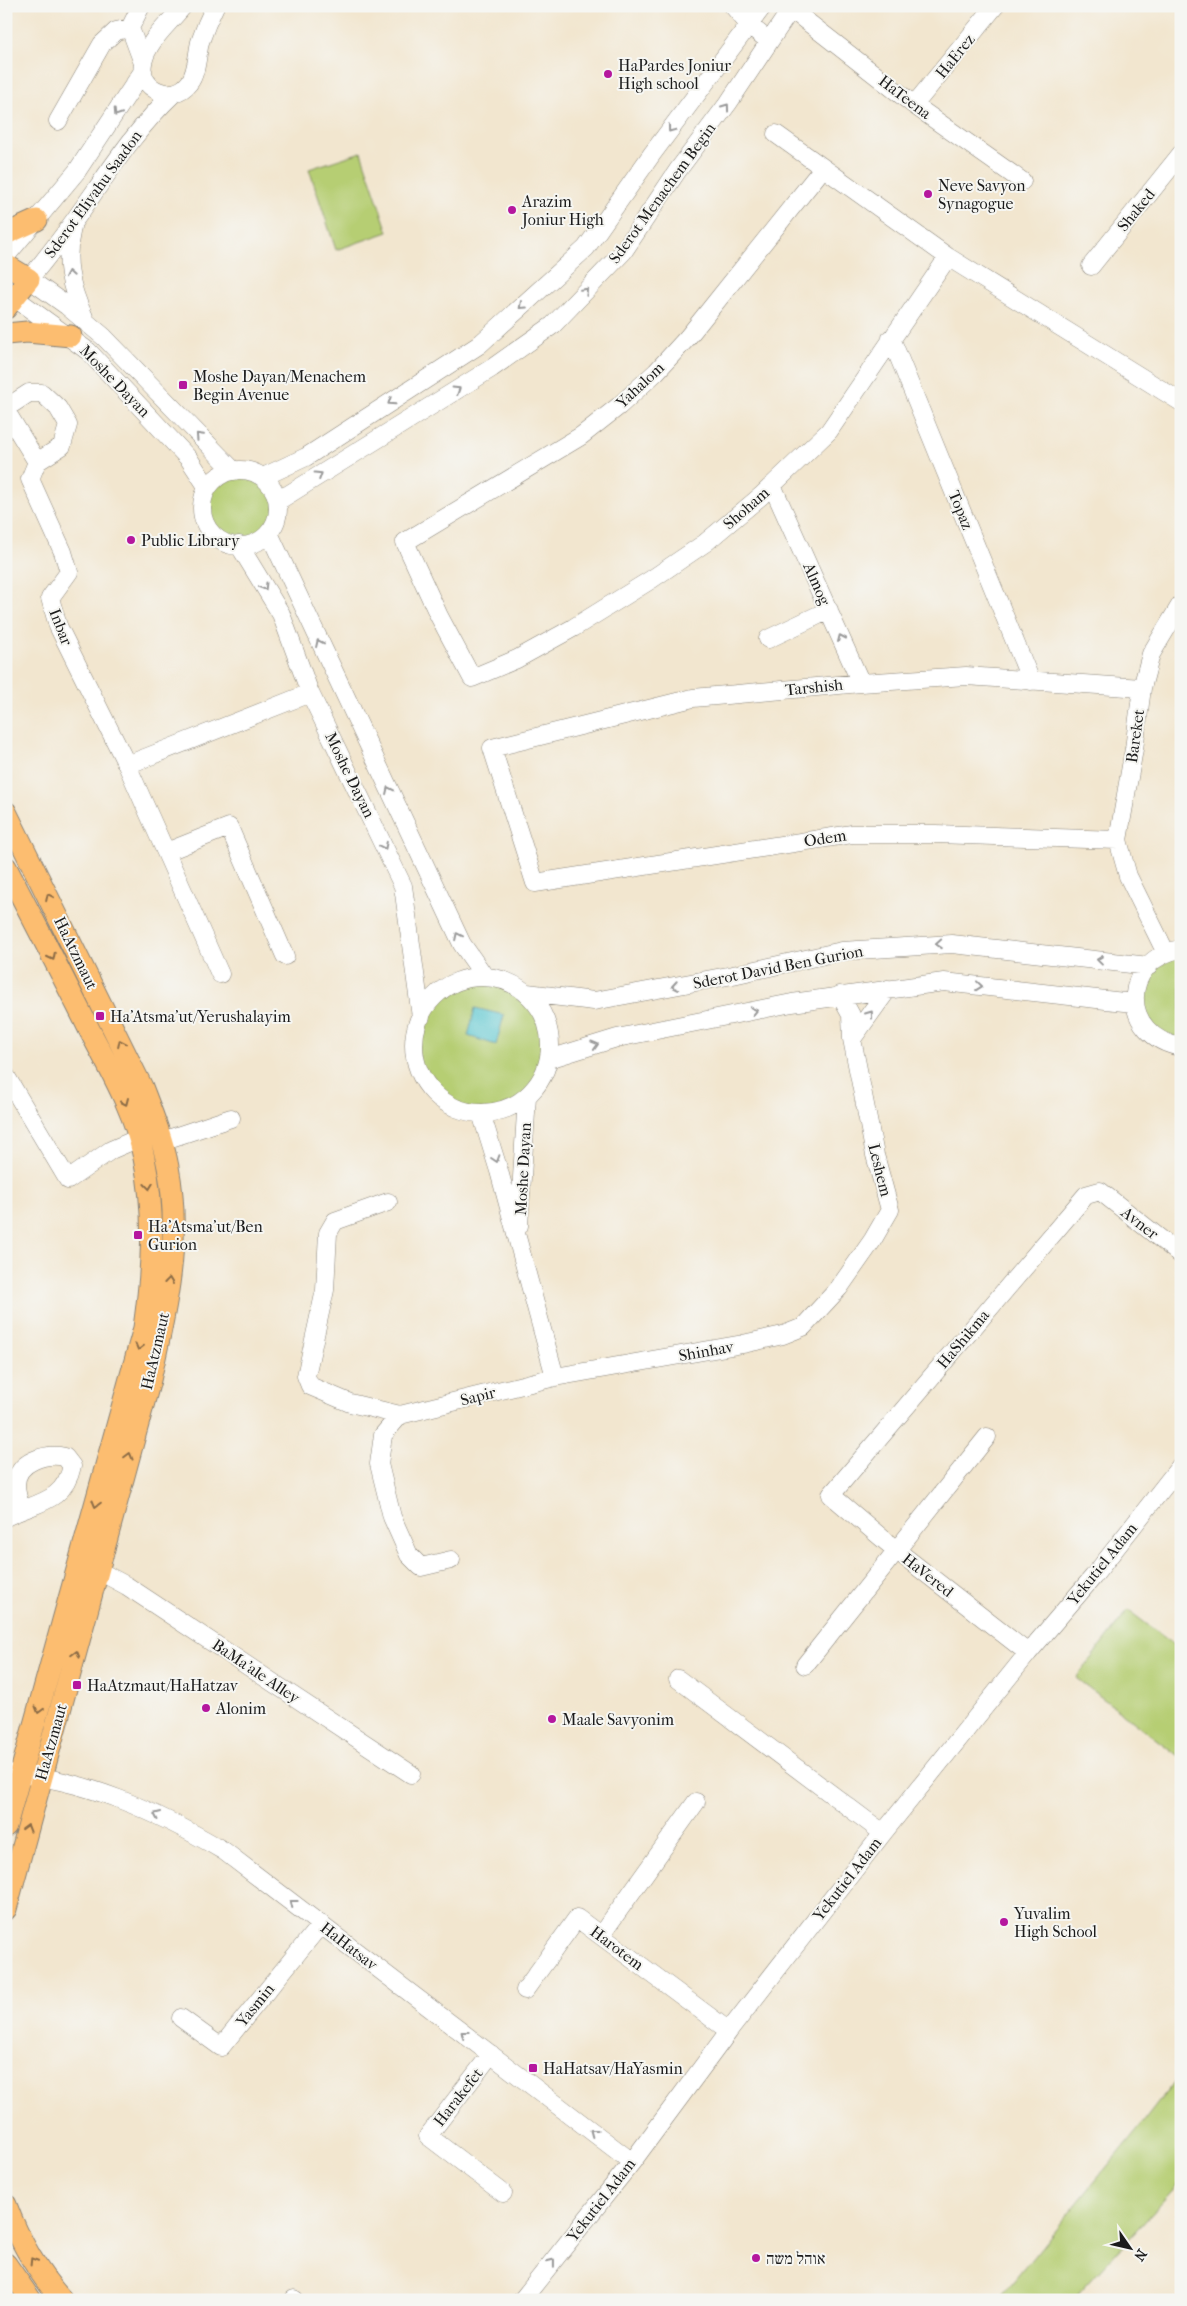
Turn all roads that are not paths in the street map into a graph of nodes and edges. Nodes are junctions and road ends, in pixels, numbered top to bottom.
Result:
1 (141, 6) edge
2 (183, 6) edge
3 (215, 6) edge
4 (733, 6) edge
5 (763, 6) edge
6 (995, 6) edge
7 (792, 8) edge
8 (749, 25) junction
9 (130, 28) junction
10 (769, 41) junction
11 (143, 67) junction
12 (174, 93) junction
13 (914, 105) junction
14 (58, 121) dead end
15 (776, 134) dead end
16 (1181, 154) edge
17 (823, 168) junction
18 (1022, 181) dead end
19 (38, 220) junction
20 (72, 224) junction
21 (6, 234) edge
22 (6, 256) edge
23 (948, 257) junction
24 (6, 265) edge
25 (1091, 266) dead end
26 (29, 280) junction
27 (9, 299) edge
28 (85, 320) junction
29 (6, 334) edge
30 (70, 336) junction
31 (891, 338) junction
32 (1181, 401) edge
33 (6, 410) edge
34 (37, 462) junction
35 (234, 471) junction
36 (263, 477) junction
37 (772, 485) junction
38 (208, 488) junction
39 (278, 501) junction
40 (269, 533) junction
41 (239, 546) junction
42 (1181, 604) edge
43 (829, 610) junction
44 (768, 639) dead end
45 (472, 678) joint
46 (1030, 681) junction
47 (861, 683) junction
48 (1142, 688) junction
49 (310, 693) junction
50 (128, 765) junction
51 (6, 812) edge
52 (1118, 840) junction
53 (166, 852) junction
54 (6, 867) edge
55 (535, 882) joint
56 (1177, 950) edge
57 (285, 956) dead end
58 (1149, 966) junction
59 (220, 974) dead end
60 (485, 977) junction
61 (888, 989) junction
62 (527, 993) junction
63 (840, 995) junction
64 (1133, 1003) junction
65 (421, 1017) junction
66 (852, 1039) junction
67 (1181, 1047) edge
68 (548, 1059) junction
69 (9, 1087) edge
70 (527, 1096) junction
71 (481, 1113) junction
72 (231, 1118) dead end
73 (139, 1138) junction
74 (162, 1141) junction
75 (1100, 1191) joint
76 (388, 1202) dead end
77 (519, 1241) junction
78 (1181, 1255) edge
79 (839, 1288) joint
80 (555, 1377) junction
81 (400, 1415) junction
82 (987, 1437) dead end
83 (1181, 1464) edge
84 (830, 1495) joint
85 (896, 1550) junction
86 (451, 1560) dead end
87 (99, 1571) junction
88 (1028, 1653) junction
89 (804, 1665) dead end
90 (678, 1680) dead end
91 (411, 1774) dead end
92 (23, 1775) edge
93 (696, 1802) dead end
94 (6, 1826) edge
95 (882, 1833) junction
96 (6, 1909) edge
97 (321, 1924) junction
98 (601, 1935) junction
99 (524, 1990) dead end
100 (181, 2018) dead end
101 (728, 2031) junction
102 (491, 2054) junction
103 (632, 2162) junction
104 (503, 2193) dead end
105 (6, 2205) edge
106 (6, 2264) edge
107 (31, 2300) edge
108 (62, 2300) edge
109 (522, 2300) edge

1 - 9 street
2 - 11 street, Sderot Eliyahu Saadon
3 - 12 street, Sderot Eliyahu Saadon
4 - 8 street
5 - 8 street, Sderot Menachem Begin
6 - 13 street, HaErez
7 - 10 street, Sderot Menachem Begin
7 - 13 street, HaTeena
8 - 10 street
8 -> 36 street, Sderot Menachem Begin
9 - 11 street
9 - 14 street
39 -> 10 street, Sderot Menachem Begin
11 - 12 street
11 -> 19 street, Sderot Eliyahu Saadon
12 - 20 street, Sderot Eliyahu Saadon
13 - 18 street, HaTeena
15 - 17 street
16 - 25 street, Shaked
17 - 23 street
17 - 45 street, Yahalom
19 - 21 main road
19 - 22 street, Sderot Eliyahu Saadon
20 - 26 street, Sderot Eliyahu Saadon
28 -> 20 street
23 - 31 street, Shoham
23 - 32 street
24 - 26 main road
26 - 27 main road, Sderot Eliyahu Saadon
26 - 28 street, Moshe Dayan
27 - 30 street, Moshe Dayan
35 -> 28 street, Moshe Dayan
29 - 30 main road
30 - 38 street, Moshe Dayan
31 - 37 street, Shoham
31 - 46 street, Topaz
33 - 34 street
33 - 34 street
34 - 50 street, Inbar
35 - 36 street
35 - 38 street
36 - 39 street
37 - 43 street, Almog
37 - 45 street, Shoham
38 - 41 street
39 - 40 street
40 - 41 street
60 -> 40 street, Moshe Dayan
41 -> 49 street, Moshe Dayan
42 - 48 street, Bareket
43 - 44 street
47 -> 43 street, Almog
46 - 47 street, Tarshish
46 - 48 street, Tarshish
47 - 55 street, Tarshish
48 - 52 street, Bareket
49 - 50 street
49 -> 65 street, Moshe Dayan
50 - 53 street, Inbar
74 -> 51 main road, HaAtzmaut
52 - 55 street, Odem
52 - 56 street, Bareket
53 - 57 street
53 - 59 street, Inbar
54 -> 73 main road, HaAtzmaut
56 - 58 street
58 -> 62 street, Sderot David Ben Gurion
58 - 64 street
60 - 62 street
60 - 65 street
61 - 63 street
61 -> 64 street
66 -> 61 street
62 - 68 street
63 - 66 street, Leshem
68 -> 63 street
64 - 67 street
65 - 71 street
66 - 79 street, Leshem
68 - 70 street
69 - 73 street
70 - 71 street
70 - 77 street, Moshe Dayan
71 -> 77 street, Moshe Dayan
72 - 74 street
73 -> 92 main road, HaAtzmaut
87 -> 74 main road, HaAtzmaut
75 - 78 street, Avner
75 - 84 street, HaShikma
76 - 81 street
77 - 80 street, Moshe Dayan
79 - 80 street, Shinhav
80 - 81 street, Sapir
81 - 86 street
82 - 85 street
83 - 88 street, Yekutiel Adam
84 - 85 street, HaVered
85 - 88 street, HaVered
85 - 89 street
87 - 91 street, BaMa'ale Alley
92 -> 87 main road, HaAtzmaut
88 - 95 street, Yekutiel Adam
90 - 95 street
92 - 94 main road, HaAtzmaut
96 -> 92 main road, HaAtzmaut
97 -> 92 street, HaHatsav
93 - 98 street
95 - 101 street, Yekutiel Adam
97 - 100 street, Yasmin
102 -> 97 street, HaHatsav
98 - 99 street, Harotem
98 - 101 street, Harotem
101 - 103 street, Yekutiel Adam
103 -> 102 street, HaHatsav
102 - 104 street, Harakefet
109 -> 103 street, Yekutiel Adam
108 -> 105 main road
106 - 107 main road

